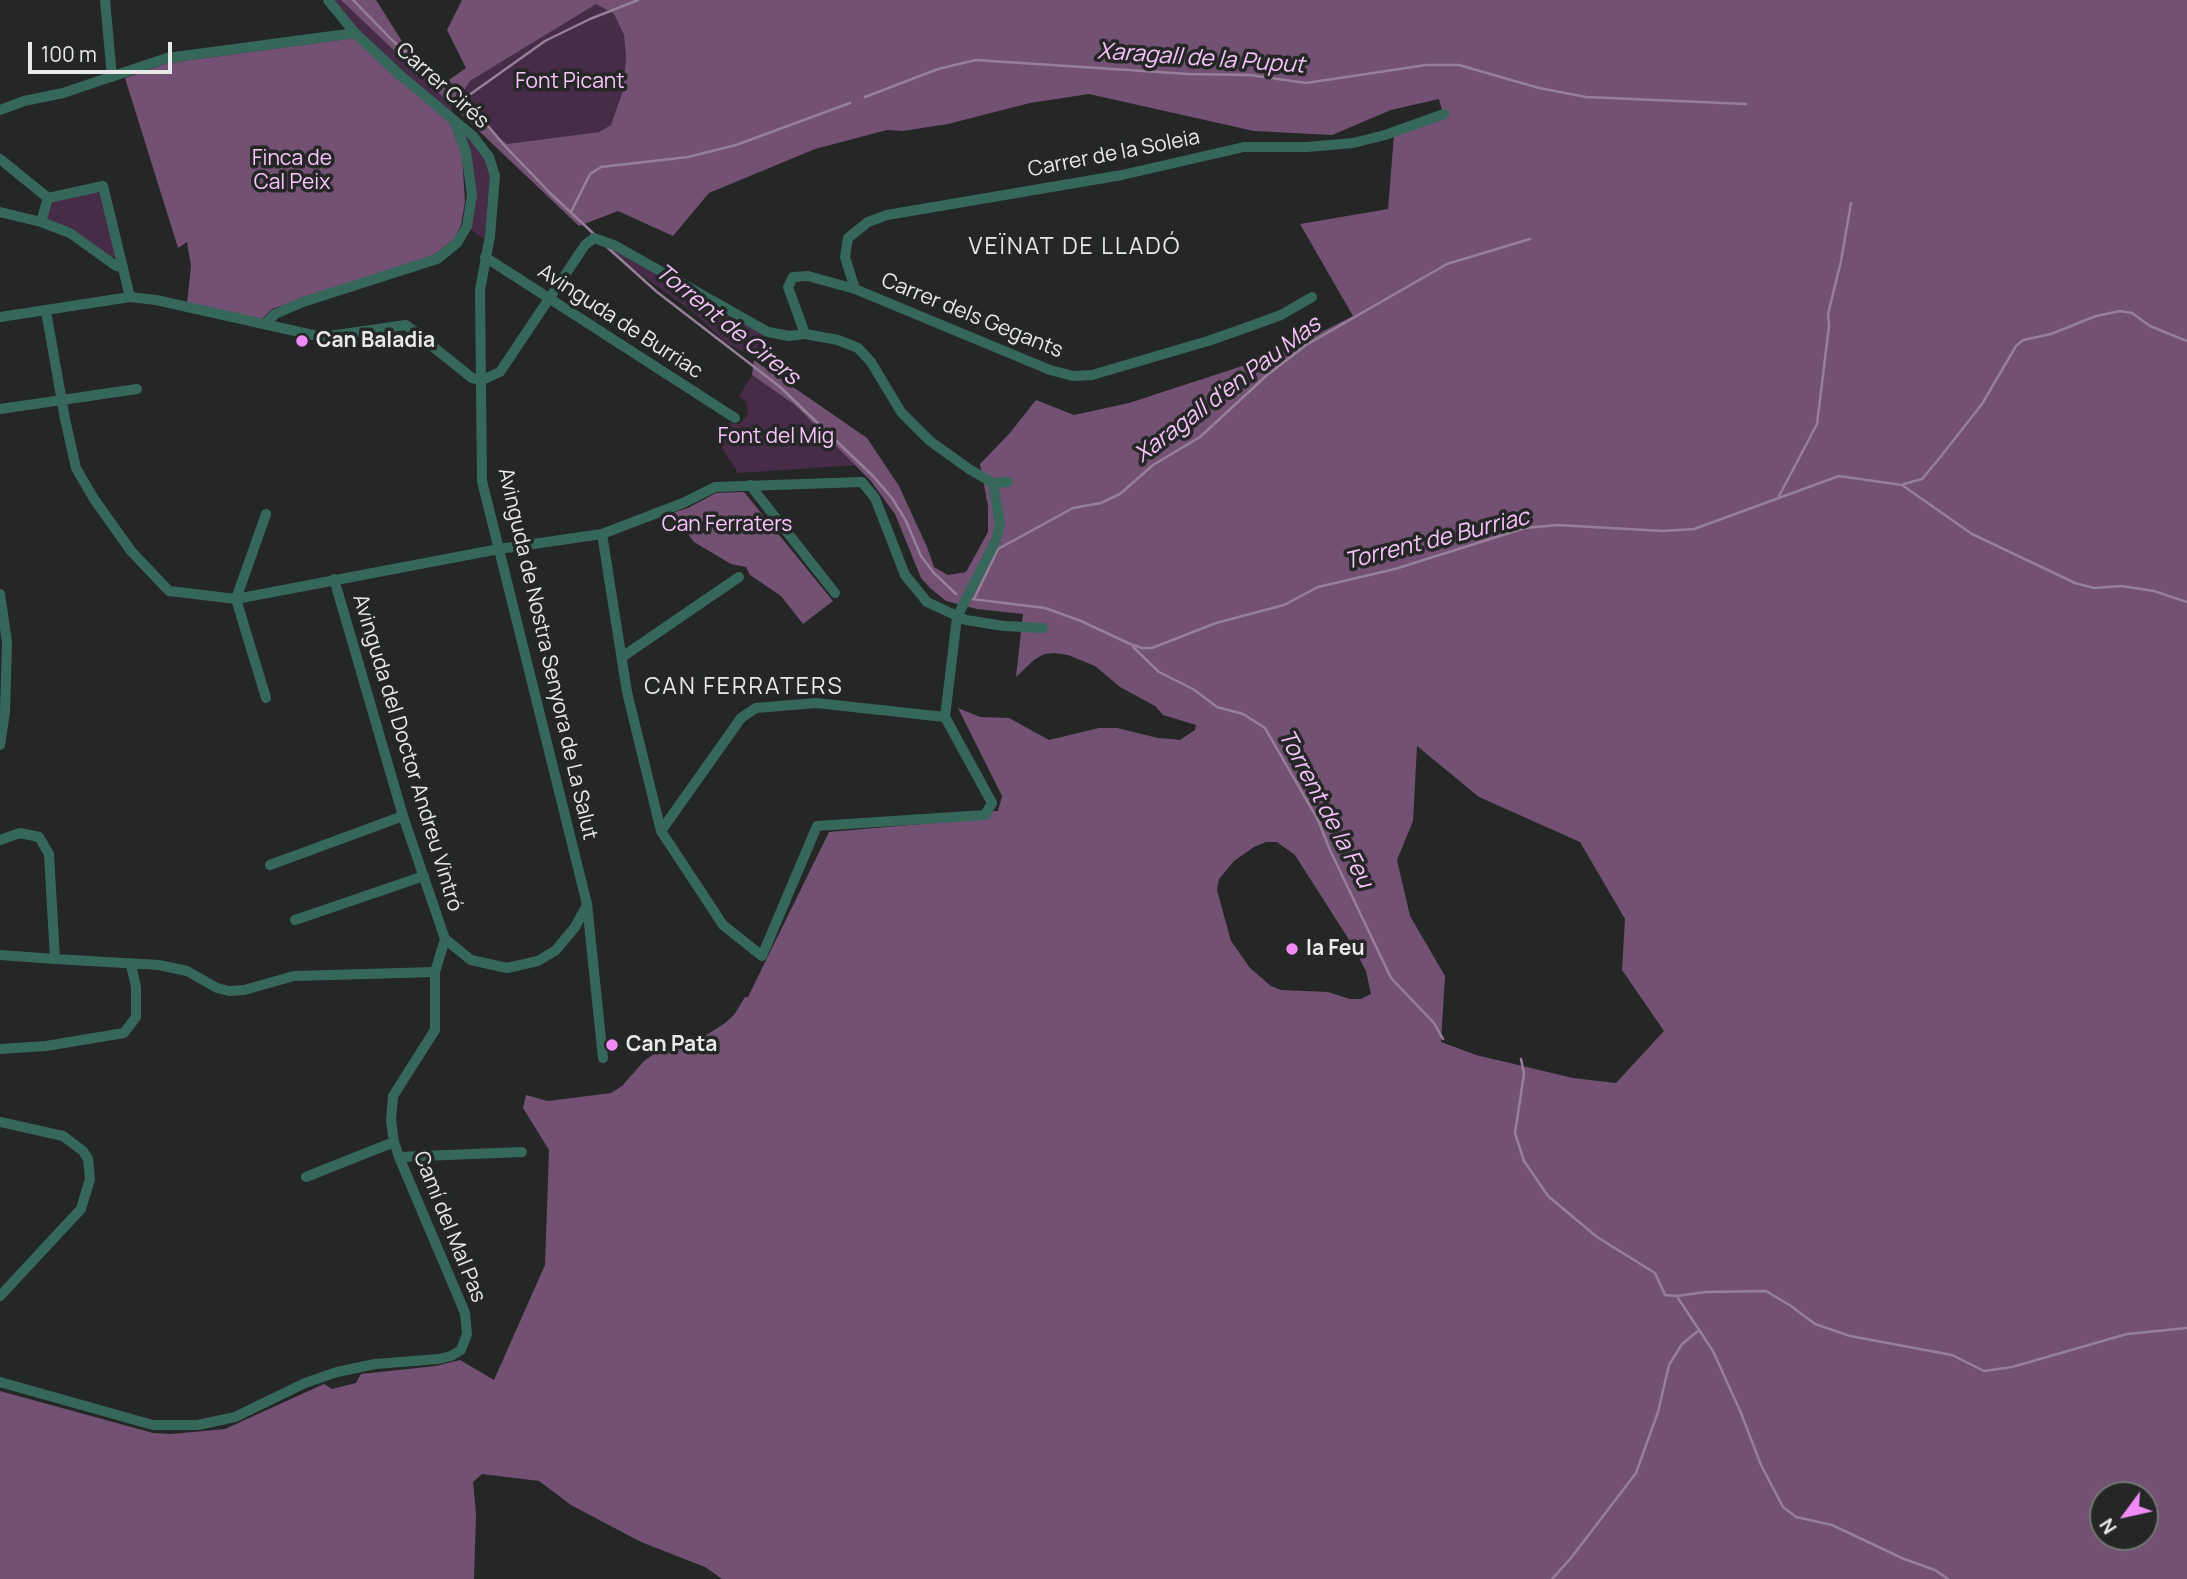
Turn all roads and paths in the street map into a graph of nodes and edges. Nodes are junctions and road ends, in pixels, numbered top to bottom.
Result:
1 (105, 0) edge
2 (328, 0) edge
3 (355, 33) junction
4 (112, 77) junction
5 (0, 110) edge
6 (1444, 114) dead end
7 (454, 119) junction
8 (0, 159) edge
9 (48, 198) junction
10 (0, 212) edge
11 (41, 222) junction
12 (485, 257) junction
13 (122, 267) junction
14 (855, 289) junction
15 (130, 297) junction
16 (1312, 297) dead end
17 (548, 299) junction
18 (46, 311) junction
19 (0, 317) edge
20 (265, 324) junction
21 (805, 334) junction
22 (482, 380) junction
23 (137, 390) dead end
24 (61, 399) junction
25 (0, 409) edge
26 (735, 418) dead end
27 (1009, 482) dead end
28 (993, 483) junction
29 (750, 485) junction
30 (266, 514) dead end
31 (602, 534) junction
32 (499, 548) junction
33 (739, 577) dead end
34 (334, 579) junction
35 (835, 593) dead end
36 (0, 594) edge
37 (236, 599) junction
38 (1, 615) edge
39 (957, 617) junction
40 (1043, 628) dead end
41 (622, 657) junction
42 (2, 678) edge
43 (266, 698) dead end
44 (945, 717) junction
45 (0, 746) edge
46 (403, 816) junction
47 (661, 831) junction
48 (0, 840) edge
49 (270, 865) dead end
50 (424, 876) junction
51 (587, 904) junction
52 (295, 920) dead end
53 (445, 939) junction
54 (0, 955) edge
55 (55, 959) junction
56 (131, 965) junction
57 (435, 972) junction
58 (0, 1049) edge
59 (603, 1058) dead end
60 (0, 1122) edge
61 (394, 1142) junction
62 (522, 1152) dead end
63 (399, 1157) junction
64 (306, 1177) dead end
65 (0, 1296) edge
66 (0, 1382) edge

1 - 4 street
2 - 3 street, Carrer Cirés
3 - 4 street
3 - 7 street, Carrer Cirés
4 - 5 street
6 - 14 street, Carrer de la Soleia
7 - 12 street, Carrer Cirés
7 - 20 street
8 - 9 street
9 - 11 street
9 - 13 street
10 - 11 street
11 - 13 street
12 - 17 street, Avinguda de Burriac
12 - 22 street, Avinguda de Nostra Senyora de La Salut
13 - 15 street
14 - 16 street, Carrer dels Gegants
14 - 21 street, Carrer dels Gegants
15 - 18 street
15 - 20 street
17 - 21 street
17 - 22 street
17 - 26 street, Avinguda de Burriac
18 - 19 street
18 - 24 street
20 - 22 street
21 - 28 street
22 - 32 street, Avinguda de Nostra Senyora de La Salut
23 - 24 street
24 - 25 street
24 - 37 street
27 - 28 street
28 - 39 street
29 - 31 street
29 - 35 street
29 - 39 street
30 - 37 street
31 - 32 street
31 - 41 street
32 - 34 street
32 - 51 street, Avinguda de Nostra Senyora de La Salut
33 - 41 street
34 - 37 street
34 - 46 street, Avinguda del Doctor Andreu Vintró
36 - 38 street
37 - 43 street
38 - 42 street
39 - 40 street
39 - 44 street
41 - 47 street
42 - 45 street
44 - 47 street
44 - 47 street
46 - 49 street
46 - 50 street, Avinguda del Doctor Andreu Vintró
48 - 55 street
50 - 52 street
50 - 53 street, Avinguda del Doctor Andreu Vintró
51 - 53 street
51 - 59 street, Avinguda de Nostra Senyora de La Salut
53 - 57 street, Camí del Mal Pas
54 - 55 street
55 - 56 street
56 - 57 street
56 - 58 street
57 - 61 street, Camí del Mal Pas
60 - 65 street
61 - 63 street, Camí del Mal Pas
61 - 64 street, Camí del Mal Pas
62 - 63 street
63 - 66 street, Camí del Mal Pas

